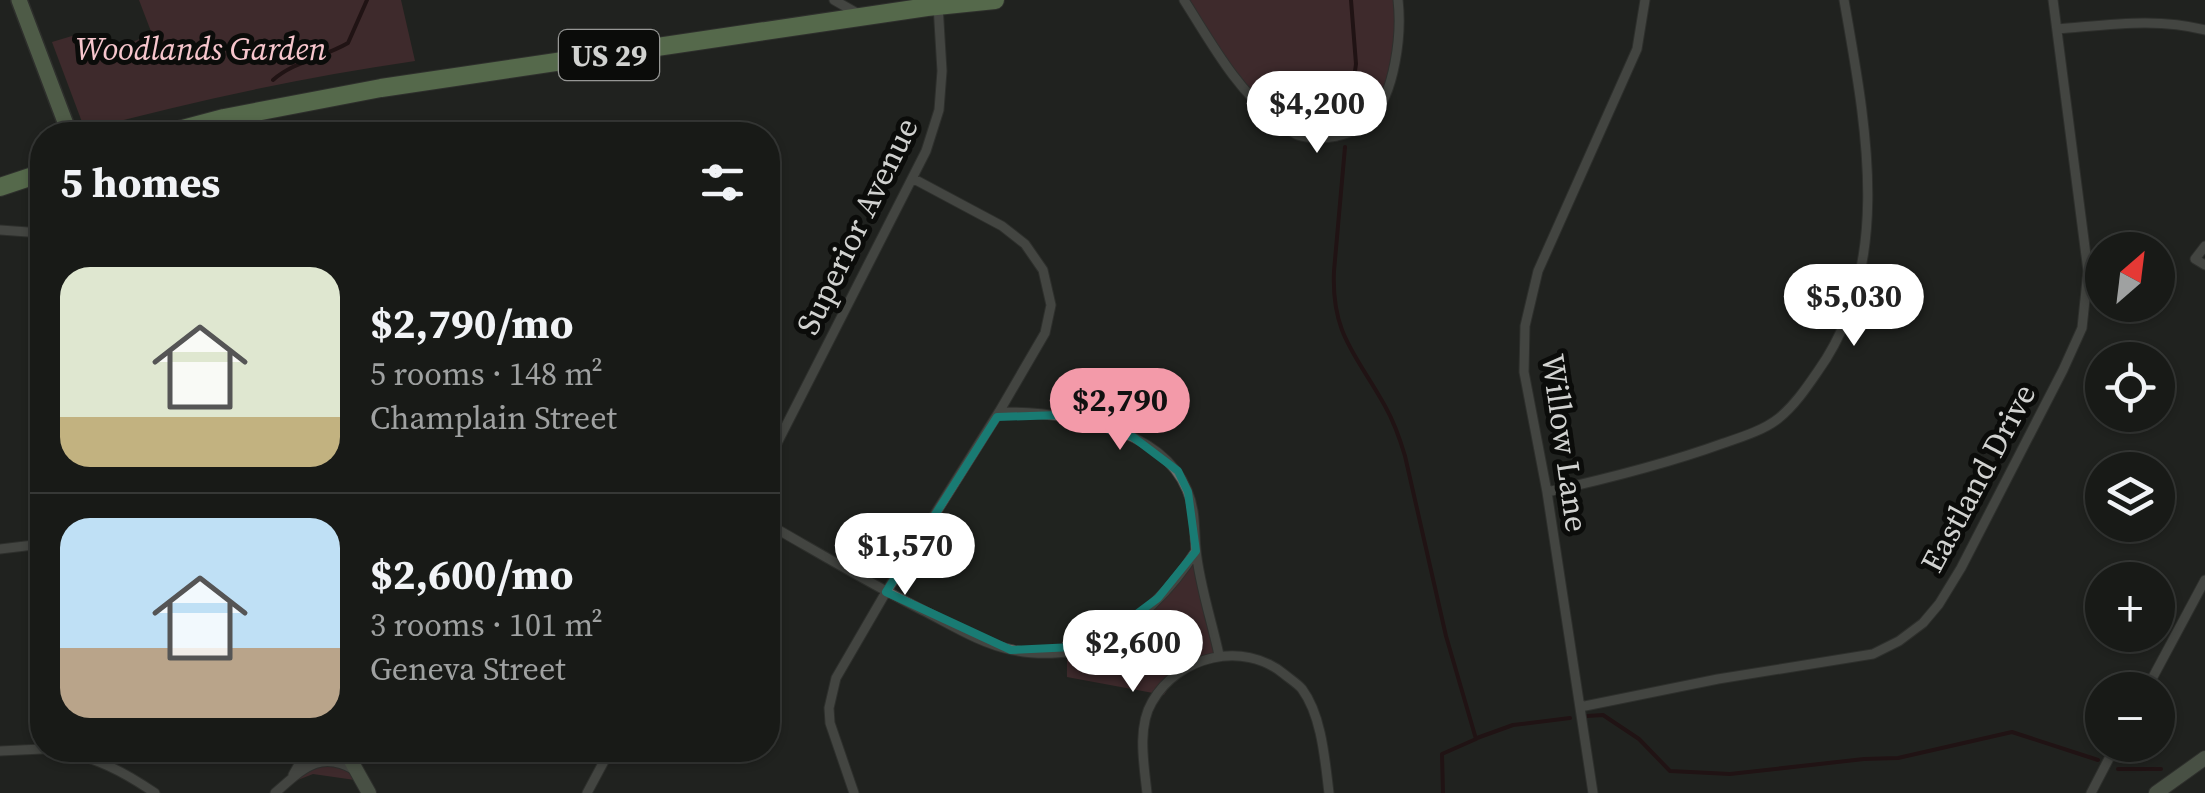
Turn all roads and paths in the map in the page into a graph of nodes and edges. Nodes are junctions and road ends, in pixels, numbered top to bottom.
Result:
1 (19, 0) edge
2 (834, 0) edge
3 (994, 0) edge
4 (1184, 0) edge
5 (1398, 0) edge
6 (1645, 0) edge
7 (1844, 0) edge
8 (2054, 0) edge
9 (938, 3) edge
10 (864, 18) junction
11 (2058, 29) junction
12 (2205, 30) edge
13 (65, 122) edge
14 (209, 122) edge
15 (30, 177) edge
16 (914, 180) junction
17 (0, 187) edge
18 (0, 230) edge
19 (30, 232) edge
20 (2205, 246) edge
21 (2205, 265) edge
22 (1000, 412) junction
23 (780, 439) edge
24 (1546, 492) junction
25 (780, 531) edge
26 (30, 545) edge
27 (0, 549) edge
28 (1196, 552) junction
29 (2205, 580) edge
30 (886, 592) junction
31 (1219, 655) junction
32 (2156, 672) edge
33 (1580, 707) junction
34 (30, 750) edge
35 (0, 751) edge
36 (2205, 758) edge
37 (102, 762) edge
38 (300, 762) edge
39 (317, 762) edge
40 (338, 762) edge
41 (352, 762) edge
42 (603, 762) edge
43 (2107, 762) edge
44 (357, 772) junction
45 (285, 785) junction
46 (155, 793) edge
47 (275, 793) edge
48 (368, 793) edge
49 (586, 793) edge
50 (854, 793) edge
51 (1147, 793) edge
52 (1328, 793) edge
53 (1592, 793) edge
54 (2091, 793) edge
55 (2156, 793) edge

1 - 13 main road
2 - 10 street
3 - 9 highway, US 29
4 - 5 street
6 - 24 street, Willow Lane
7 - 24 street
8 - 11 street, Eastland Drive
9 - 10 highway, US 29
9 - 16 street, Superior Avenue
10 - 14 highway, US 29
11 - 12 street
11 - 33 street, Eastland Drive
15 - 17 highway
16 - 22 street
16 - 23 street, Superior Avenue
18 - 19 street
20 - 21 street
22 - 28 street
22 - 30 street
24 - 33 street, Willow Lane
25 - 30 street
26 - 27 street
28 - 30 street
28 - 31 street
29 - 32 street
30 - 50 street
31 - 51 street
31 - 52 street
33 - 53 street, Willow Lane
34 - 35 street
36 - 55 main road
37 - 46 street
38 - 45 street
39 - 45 street
40 - 44 street
41 - 44 main road
42 - 49 street
43 - 54 street
44 - 48 main road
45 - 47 street

